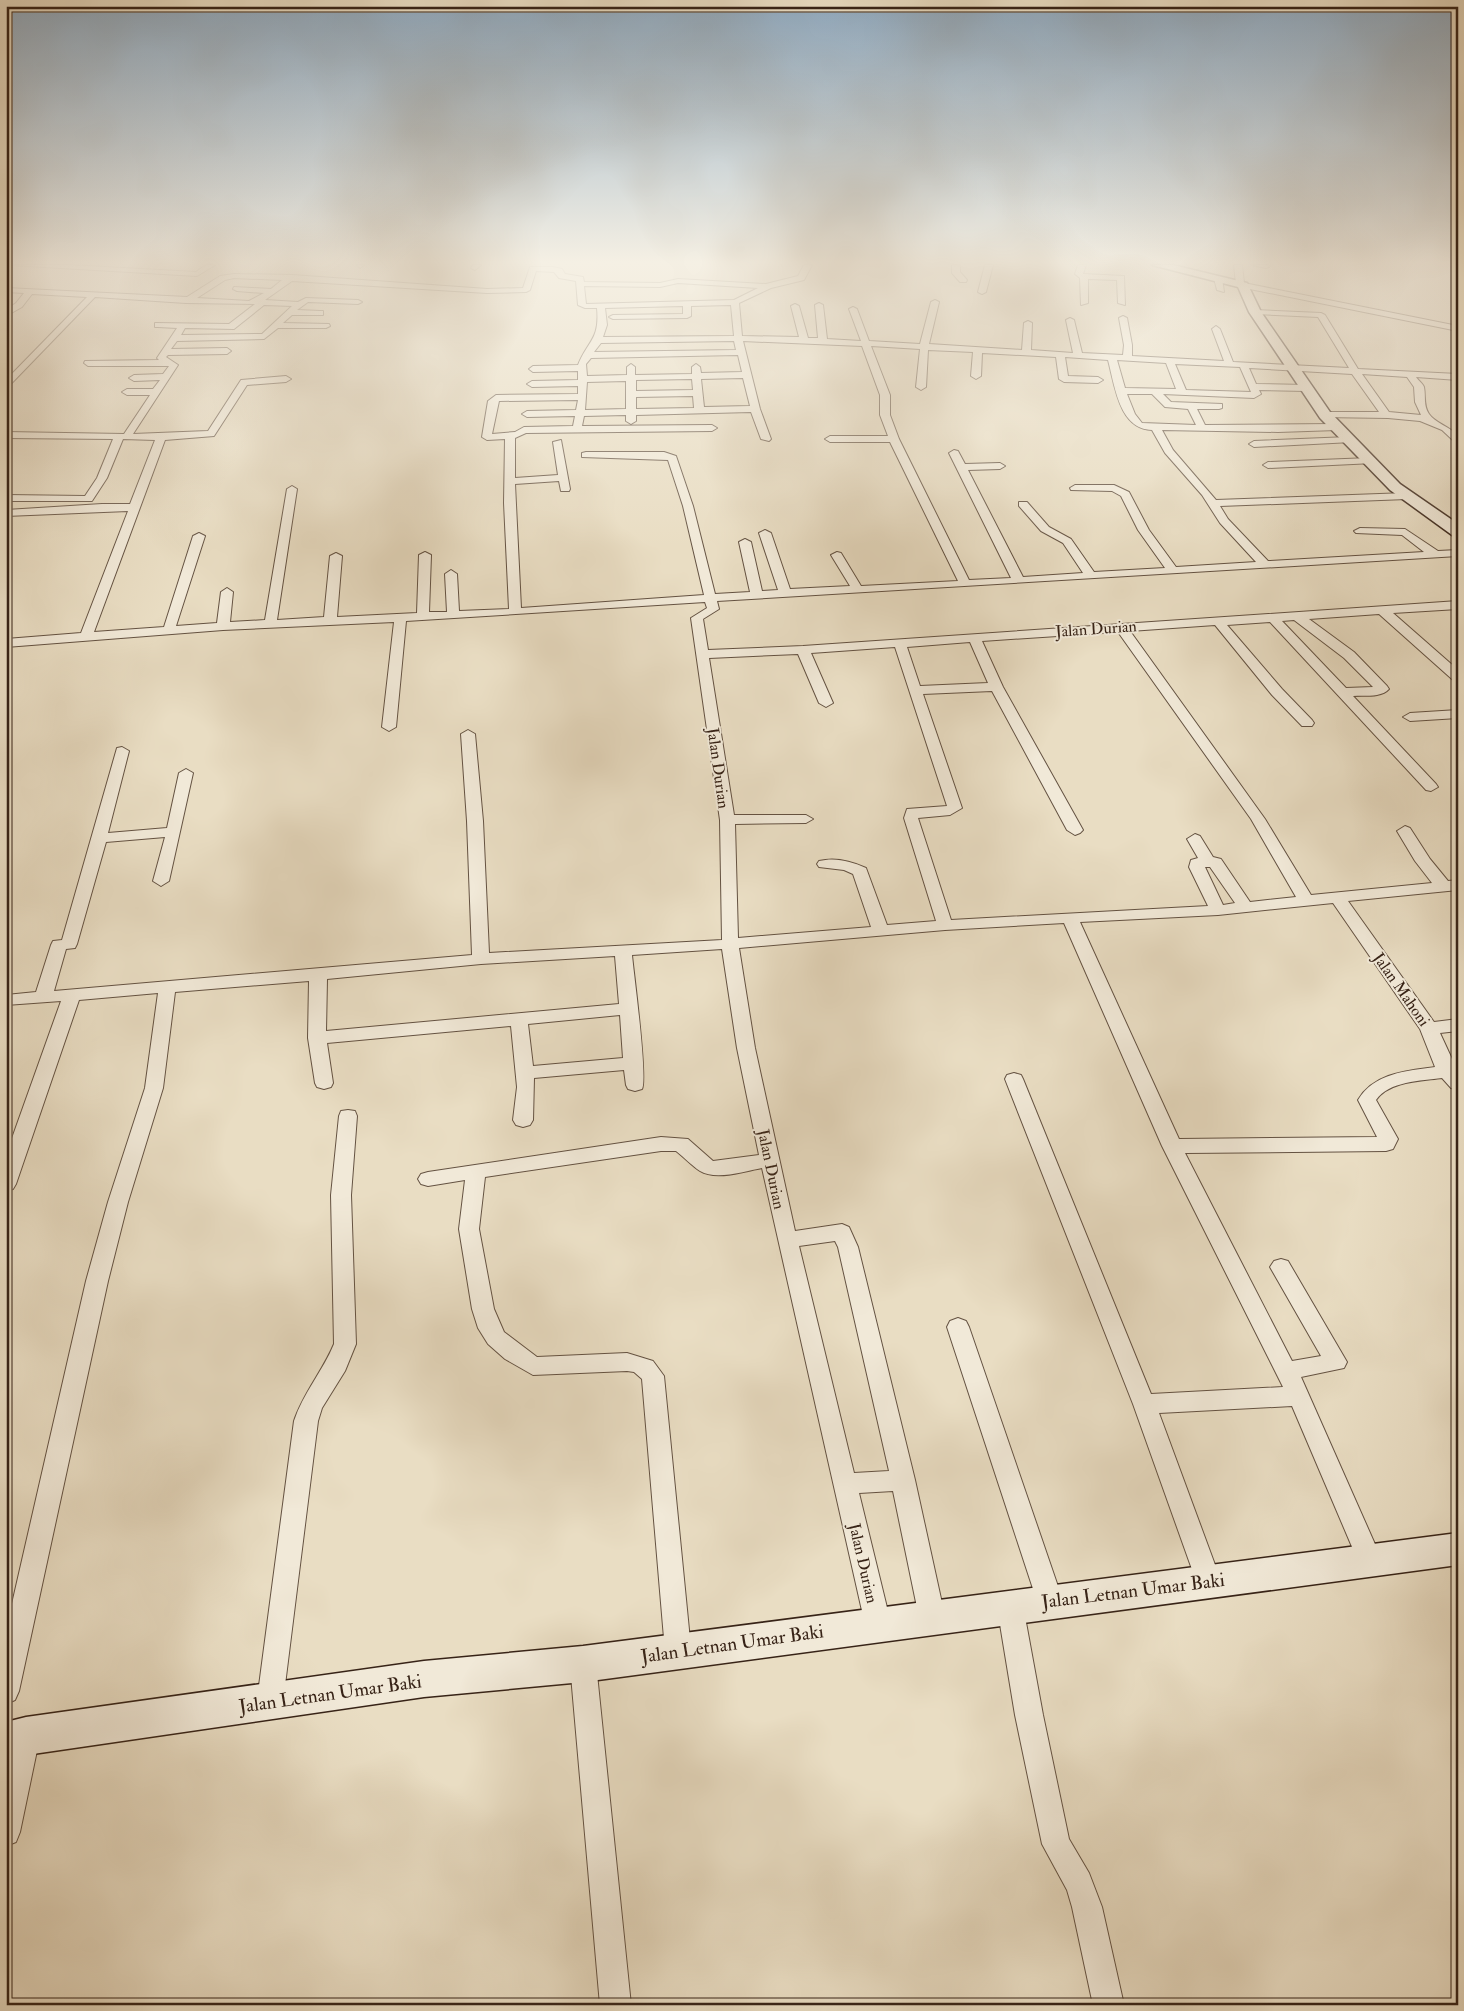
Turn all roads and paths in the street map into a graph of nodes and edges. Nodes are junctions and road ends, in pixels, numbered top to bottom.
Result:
1 (1112, 358) edge
2 (32, 359) edge
3 (163, 359) edge
4 (588, 359) edge
5 (631, 359) edge
6 (696, 359) edge
7 (743, 359) edge
8 (871, 359) edge
9 (923, 359) edge
10 (977, 359) edge
11 (1061, 359) edge
12 (1095, 359) edge
13 (1127, 359) edge
14 (1228, 359) edge
15 (1287, 359) edge
16 (1349, 359) edge
17 (1170, 361) junction
18 (170, 362) junction
19 (88, 364) dead end
20 (1230, 364) junction
21 (1243, 365) junction
22 (1292, 367) junction
23 (582, 368) junction
24 (533, 369) dead end
25 (1357, 371) junction
26 (696, 372) junction
27 (631, 373) junction
28 (746, 375) junction
29 (1410, 375) junction
30 (976, 376) dead end
31 (165, 377) junction
32 (1458, 377) edge
33 (134, 378) dead end
34 (286, 379) dead end
35 (582, 381) junction
36 (532, 384) dead end
37 (6, 386) edge
38 (920, 387) dead end
39 (1253, 387) junction
40 (1306, 388) junction
41 (1122, 390) junction
42 (1154, 391) junction
43 (126, 392) dead end
44 (156, 392) junction
45 (1182, 392) junction
46 (697, 393) junction
47 (630, 394) junction
48 (1212, 395) junction
49 (583, 397) junction
50 (1191, 406) junction
51 (755, 409) junction
52 (703, 410) junction
53 (632, 411) junction
54 (580, 413) junction
55 (527, 414) dead end
56 (1326, 415) junction
57 (1386, 415) junction
58 (1431, 422) junction
59 (1155, 427) junction
60 (1337, 427) junction
61 (712, 428) junction
62 (1202, 428) junction
63 (631, 429) junction
64 (578, 430) junction
65 (6, 436) edge
66 (124, 436) junction
67 (161, 437) junction
68 (510, 437) junction
69 (714, 439) dead end
70 (766, 439) dead end
71 (830, 439) dead end
72 (894, 439) junction
73 (1349, 440) junction
74 (558, 442) dead end
75 (1458, 442) edge
76 (1254, 444) dead end
77 (954, 453) dead end
78 (586, 455) dead end
79 (1370, 461) junction
80 (1268, 465) dead end
81 (1000, 466) dead end
82 (962, 467) junction
83 (563, 478) junction
84 (509, 481) junction
85 (1075, 488) dead end
86 (292, 489) dead end
87 (565, 489) dead end
88 (1407, 496) junction
89 (6, 498) edge
90 (1212, 503) junction
91 (1024, 504) dead end
92 (135, 508) junction
93 (6, 513) edge
94 (1360, 531) dead end
95 (1458, 532) edge
96 (766, 533) dead end
97 (199, 536) dead end
98 (745, 542) dead end
99 (1458, 554) edge
100 (425, 555) dead end
101 (838, 555) dead end
102 (1436, 555) junction
103 (336, 556) dead end
104 (1264, 565) junction
105 (1172, 570) junction
106 (451, 574) dead end
107 (1091, 576) junction
108 (1019, 580) junction
109 (965, 584) junction
110 (858, 590) junction
111 (227, 592) dead end
112 (785, 593) junction
113 (757, 595) junction
114 (710, 598) junction
115 (1458, 605) edge
116 (1382, 610) junction
117 (515, 612) junction
118 (453, 614) junction
119 (423, 616) junction
120 (1297, 616) junction
121 (1272, 617) junction
122 (400, 618) junction
123 (1217, 620) junction
124 (330, 622) junction
125 (270, 625) junction
126 (224, 626) junction
127 (1121, 627) junction
128 (169, 630) junction
129 (86, 637) junction
130 (974, 637) junction
131 (899, 642) junction
132 (6, 643) edge
133 (803, 650) junction
134 (702, 654) junction
135 (1458, 677) edge
136 (996, 687) junction
137 (915, 690) junction
138 (1341, 692) junction
139 (826, 703) dead end
140 (1458, 714) edge
141 (1410, 717) dead end
142 (1308, 723) dead end
143 (389, 727) dead end
144 (468, 734) dead end
145 (122, 751) dead end
146 (186, 773) dead end
147 (1431, 787) dead end
148 (727, 820) junction
149 (806, 820) dead end
150 (1075, 830) dead end
151 (1404, 831) dead end
152 (174, 832) junction
153 (99, 838) junction
154 (1195, 839) dead end
155 (1207, 861) junction
156 (825, 864) dead end
157 (161, 881) dead end
158 (1450, 885) edge
159 (1338, 898) junction
160 (1306, 900) junction
161 (1245, 907) junction
162 (1218, 910) junction
163 (1070, 919) junction
164 (945, 925) junction
165 (880, 930) junction
166 (730, 944) junction
167 (623, 951) junction
168 (481, 958) junction
169 (318, 975) junction
170 (167, 987) junction
171 (72, 995) junction
172 (43, 997) junction
173 (6, 1000) edge
174 (628, 1009) junction
175 (519, 1018) junction
176 (1458, 1025) edge
177 (1429, 1028) junction
178 (317, 1038) junction
179 (634, 1063) junction
180 (524, 1073) junction
181 (1452, 1077) edge
182 (1014, 1079) dead end
183 (324, 1084) dead end
184 (634, 1085) dead end
185 (348, 1116) dead end
186 (523, 1120) dead end
187 (1172, 1146) junction
188 (770, 1160) junction
189 (476, 1172) junction
190 (428, 1180) dead end
191 (6, 1184) edge
192 (787, 1240) junction
193 (1281, 1267) dead end
194 (958, 1327) dead end
195 (1286, 1371) junction
196 (1299, 1396) junction
197 (1144, 1404) junction
198 (903, 1480) junction
199 (845, 1484) junction
200 (1458, 1549) edge
201 (1370, 1560) junction
202 (1208, 1581) junction
203 (1050, 1601) junction
204 (1010, 1606) junction
205 (932, 1617) junction
206 (878, 1624) junction
207 (678, 1650) junction
208 (583, 1664) junction
209 (6, 1691) edge
210 (270, 1701) junction
211 (16, 1739) edge
212 (6, 1832) edge
213 (616, 2005) edge
214 (1109, 2005) edge

1 - 41 street
2 - 37 street
3 - 18 street
4 - 23 street
5 - 27 street
6 - 26 street
7 - 28 street
8 - 72 street
9 - 38 street
10 - 30 street
11 - 12 street
13 - 17 street
14 - 20 street
15 - 22 street
16 - 25 street
17 - 20 street
17 - 45 street
18 - 19 street
18 - 31 street
20 - 21 street
21 - 22 street
21 - 39 street
22 - 25 street
22 - 40 street
23 - 24 street
23 - 35 street
25 - 29 street
25 - 57 street
26 - 27 street
26 - 28 street
26 - 46 street
27 - 35 street
27 - 47 street
28 - 51 street
29 - 32 street
29 - 58 street
31 - 33 street
31 - 44 street
34 - 67 street
35 - 36 street
35 - 49 street
39 - 40 street
39 - 48 street
40 - 56 street
41 - 42 street
41 - 59 street
42 - 45 street
42 - 50 street
43 - 44 street
44 - 66 street
45 - 48 street
46 - 47 street
46 - 52 street
47 - 53 street
48 - 50 street
49 - 54 street
49 - 68 street
50 - 62 street
51 - 52 street
51 - 70 street
52 - 53 street
52 - 61 street
53 - 54 street
53 - 63 street
54 - 55 street
54 - 64 street
56 - 57 street
56 - 60 street
57 - 58 street
58 - 75 street
59 - 62 street
59 - 90 street
60 - 62 street
60 - 73 street
61 - 63 street
61 - 69 street
63 - 64 street
64 - 68 street
65 - 66 street
66 - 67 street
66 - 89 street
67 - 92 street
68 - 84 street
71 - 72 street
72 - 109 street
73 - 76 street
73 - 79 street
74 - 83 street
77 - 82 street
78 - 114 street
79 - 80 street
79 - 88 street
81 - 82 street
82 - 108 street
83 - 84 street
83 - 87 street
84 - 117 street
85 - 105 street
86 - 125 street
88 - 90 street
88 - 95 street
90 - 104 street
91 - 107 street
92 - 93 street
92 - 129 street
94 - 102 street
96 - 112 street
97 - 128 street
98 - 113 street
99 - 102 street
100 - 119 street
101 - 110 street
102 - 104 street
103 - 124 street
104 - 105 street
105 - 107 street
106 - 118 street
107 - 108 street
108 - 109 street
109 - 110 street
110 - 112 street
111 - 126 street
112 - 113 street
113 - 114 street
114 - 117 street
114 - 134 street
115 - 116 street, Jalan Durian
116 - 120 street, Jalan Durian
116 - 135 street
117 - 118 street
118 - 119 street
119 - 122 street
120 - 121 street, Jalan Durian
120 - 138 street
121 - 123 street, Jalan Durian
121 - 138 street
122 - 124 street
122 - 143 street
123 - 127 street, Jalan Durian
123 - 142 street
124 - 125 street
125 - 126 street
126 - 128 street
127 - 130 street, Jalan Durian
127 - 160 street
128 - 129 street
129 - 132 street
130 - 131 street, Jalan Durian
130 - 136 street
131 - 133 street, Jalan Durian
131 - 137 street
133 - 134 street, Jalan Durian
133 - 139 street
134 - 148 street, Jalan Durian
136 - 137 street
136 - 150 street
137 - 164 street
138 - 147 street
140 - 141 street
144 - 168 street
145 - 153 street
146 - 152 street
148 - 149 street
148 - 166 street, Jalan Durian
151 - 158 street
152 - 153 street
152 - 157 street
153 - 172 street
154 - 155 street
155 - 161 street
155 - 162 street
156 - 165 street
158 - 159 street
159 - 160 street
159 - 177 street, Jalan Mahoni
160 - 161 street
161 - 162 street
162 - 163 street
163 - 164 street
163 - 187 street
164 - 165 street
165 - 166 street
166 - 167 street
166 - 188 street, Jalan Durian
167 - 168 street
167 - 174 street
168 - 169 street
169 - 170 street
169 - 178 street
170 - 171 street
170 - 209 street
171 - 172 street
171 - 191 street
172 - 173 street
174 - 175 street
174 - 179 street
175 - 178 street
175 - 180 street
176 - 177 street
177 - 181 street, Jalan Mahoni
178 - 183 street
179 - 180 street
179 - 184 street
180 - 186 street
181 - 187 street
182 - 197 street
185 - 210 street
187 - 195 street
188 - 189 street
188 - 192 street, Jalan Durian
189 - 190 street
189 - 207 street
192 - 198 street
192 - 199 street, Jalan Durian
193 - 195 street
194 - 203 street
195 - 196 street
196 - 197 street
196 - 201 street
197 - 202 street
198 - 199 street
198 - 205 street
199 - 206 street, Jalan Durian
200 - 201 street, Jalan Letnan Umar Baki
201 - 202 street, Jalan Letnan Umar Baki
202 - 203 street, Jalan Letnan Umar Baki
203 - 204 street, Jalan Letnan Umar Baki
204 - 205 street, Jalan Letnan Umar Baki
204 - 214 street
205 - 206 street, Jalan Letnan Umar Baki
206 - 207 street, Jalan Letnan Umar Baki
207 - 208 street, Jalan Letnan Umar Baki
208 - 210 street, Jalan Letnan Umar Baki
208 - 213 street
210 - 211 street, Jalan Letnan Umar Baki
211 - 212 street

